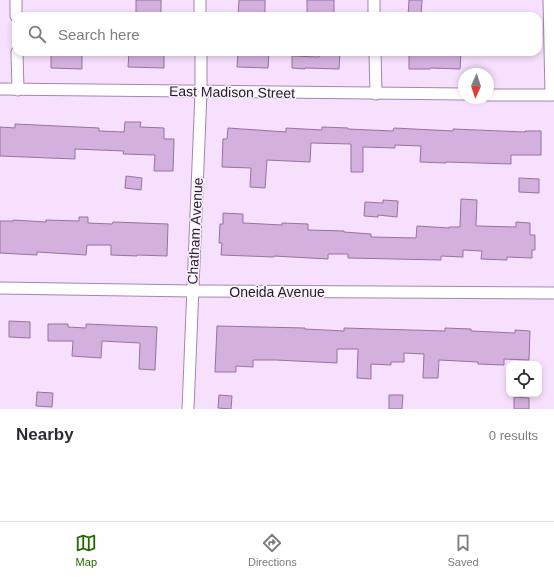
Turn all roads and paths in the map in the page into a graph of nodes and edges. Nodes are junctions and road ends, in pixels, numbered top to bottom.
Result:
1 (16, 0) edge
2 (200, 0) edge
3 (374, 0) edge
4 (549, 0) edge
5 (16, 12) edge
6 (200, 12) edge
7 (374, 12) edge
8 (17, 56) edge
9 (200, 56) edge
10 (375, 56) edge
11 (0, 89) edge
12 (18, 90) junction
13 (201, 92) junction
14 (376, 94) junction
15 (458, 94) edge
16 (494, 95) edge
17 (552, 95) edge
18 (0, 288) edge
19 (192, 291) junction
20 (554, 293) edge
21 (188, 409) edge

1 - 5 street
2 - 6 street
3 - 7 street
4 - 17 street
8 - 12 street
9 - 13 street, Chatham Avenue
10 - 14 street
11 - 12 street, East Madison Street
12 - 13 street, East Madison Street
13 - 14 street, East Madison Street
13 - 19 street, Chatham Avenue
14 - 15 street, East Madison Street
16 - 17 street
18 - 19 street, Oneida Avenue
19 - 20 street, Oneida Avenue
19 - 21 street, Chatham Avenue

